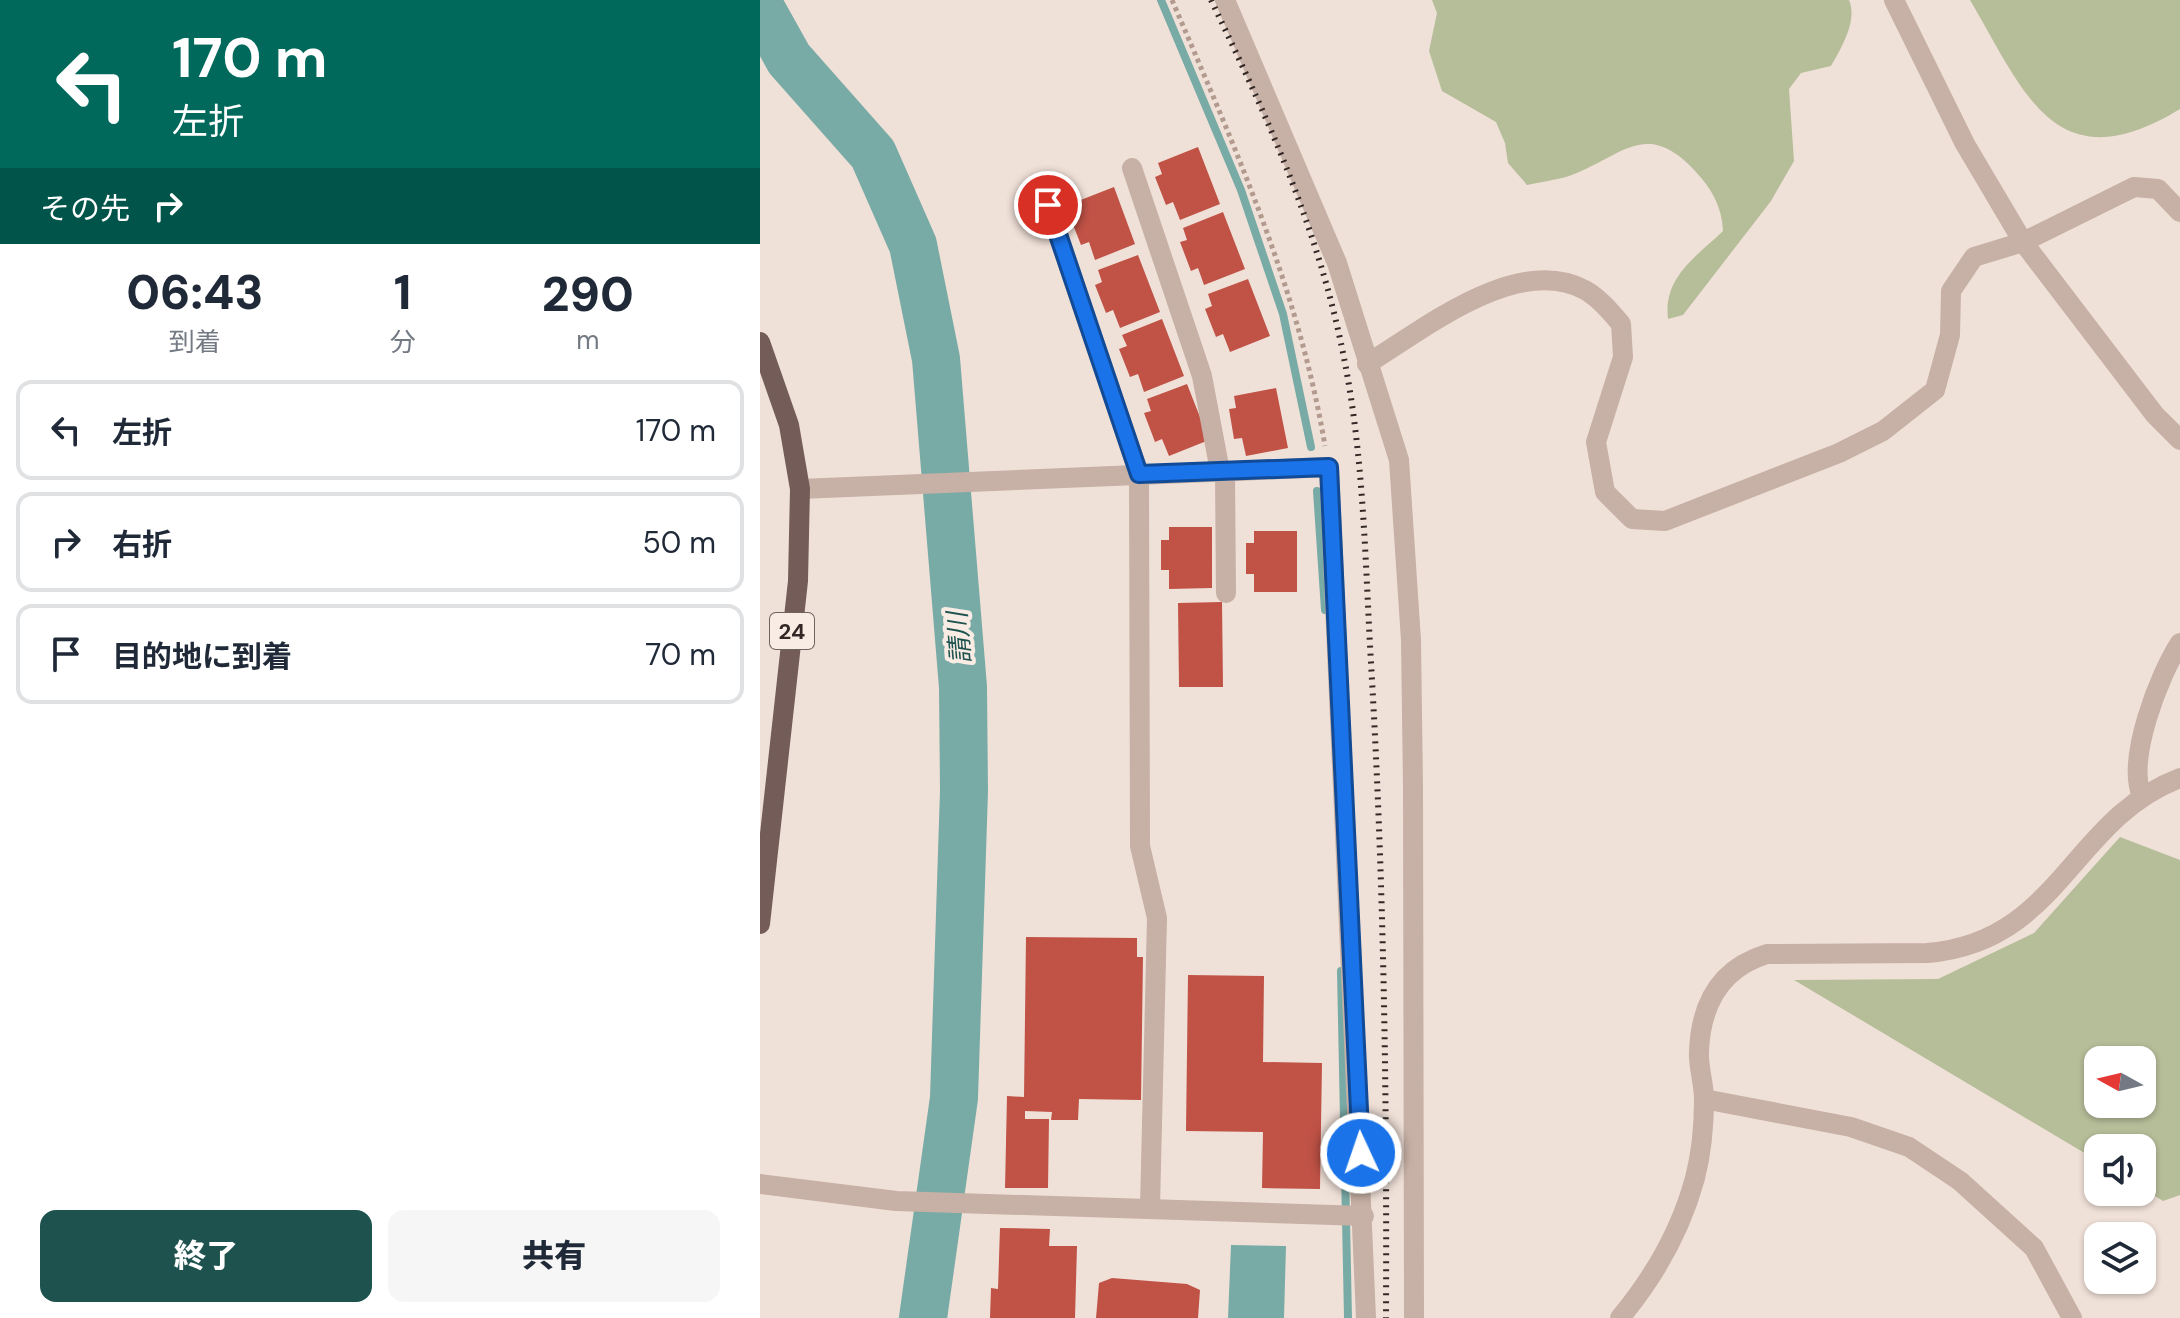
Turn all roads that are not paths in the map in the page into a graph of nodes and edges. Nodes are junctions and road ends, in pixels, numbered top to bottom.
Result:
1 (1225, 0) edge
2 (1894, 0) edge
3 (1132, 168) dead end
4 (1048, 205) dead end
5 (2180, 212) edge
6 (2023, 242) junction
7 (760, 342) edge
8 (1367, 364) junction
9 (2180, 440) edge
10 (1223, 471) junction
11 (1139, 474) junction
12 (800, 489) junction
13 (1226, 593) dead end
14 (2180, 643) edge
15 (2180, 778) edge
16 (2142, 796) junction
17 (760, 924) edge
18 (1704, 1099) junction
19 (760, 1184) edge
20 (1150, 1207) junction
21 (1359, 1215) junction
22 (1366, 1318) edge
23 (1414, 1318) edge
24 (1620, 1318) edge
25 (2072, 1318) edge

1 - 8 street
2 - 6 street
3 - 10 street
4 - 11 street
5 - 6 street
6 - 8 street
6 - 9 street
7 - 12 main road, 24
8 - 23 street
10 - 11 street
10 - 13 street
10 - 21 street
11 - 12 street
11 - 20 street
12 - 17 main road, 24
14 - 16 street
15 - 16 street
16 - 18 street
18 - 24 street
18 - 25 street
19 - 20 street
20 - 21 street
21 - 22 street

